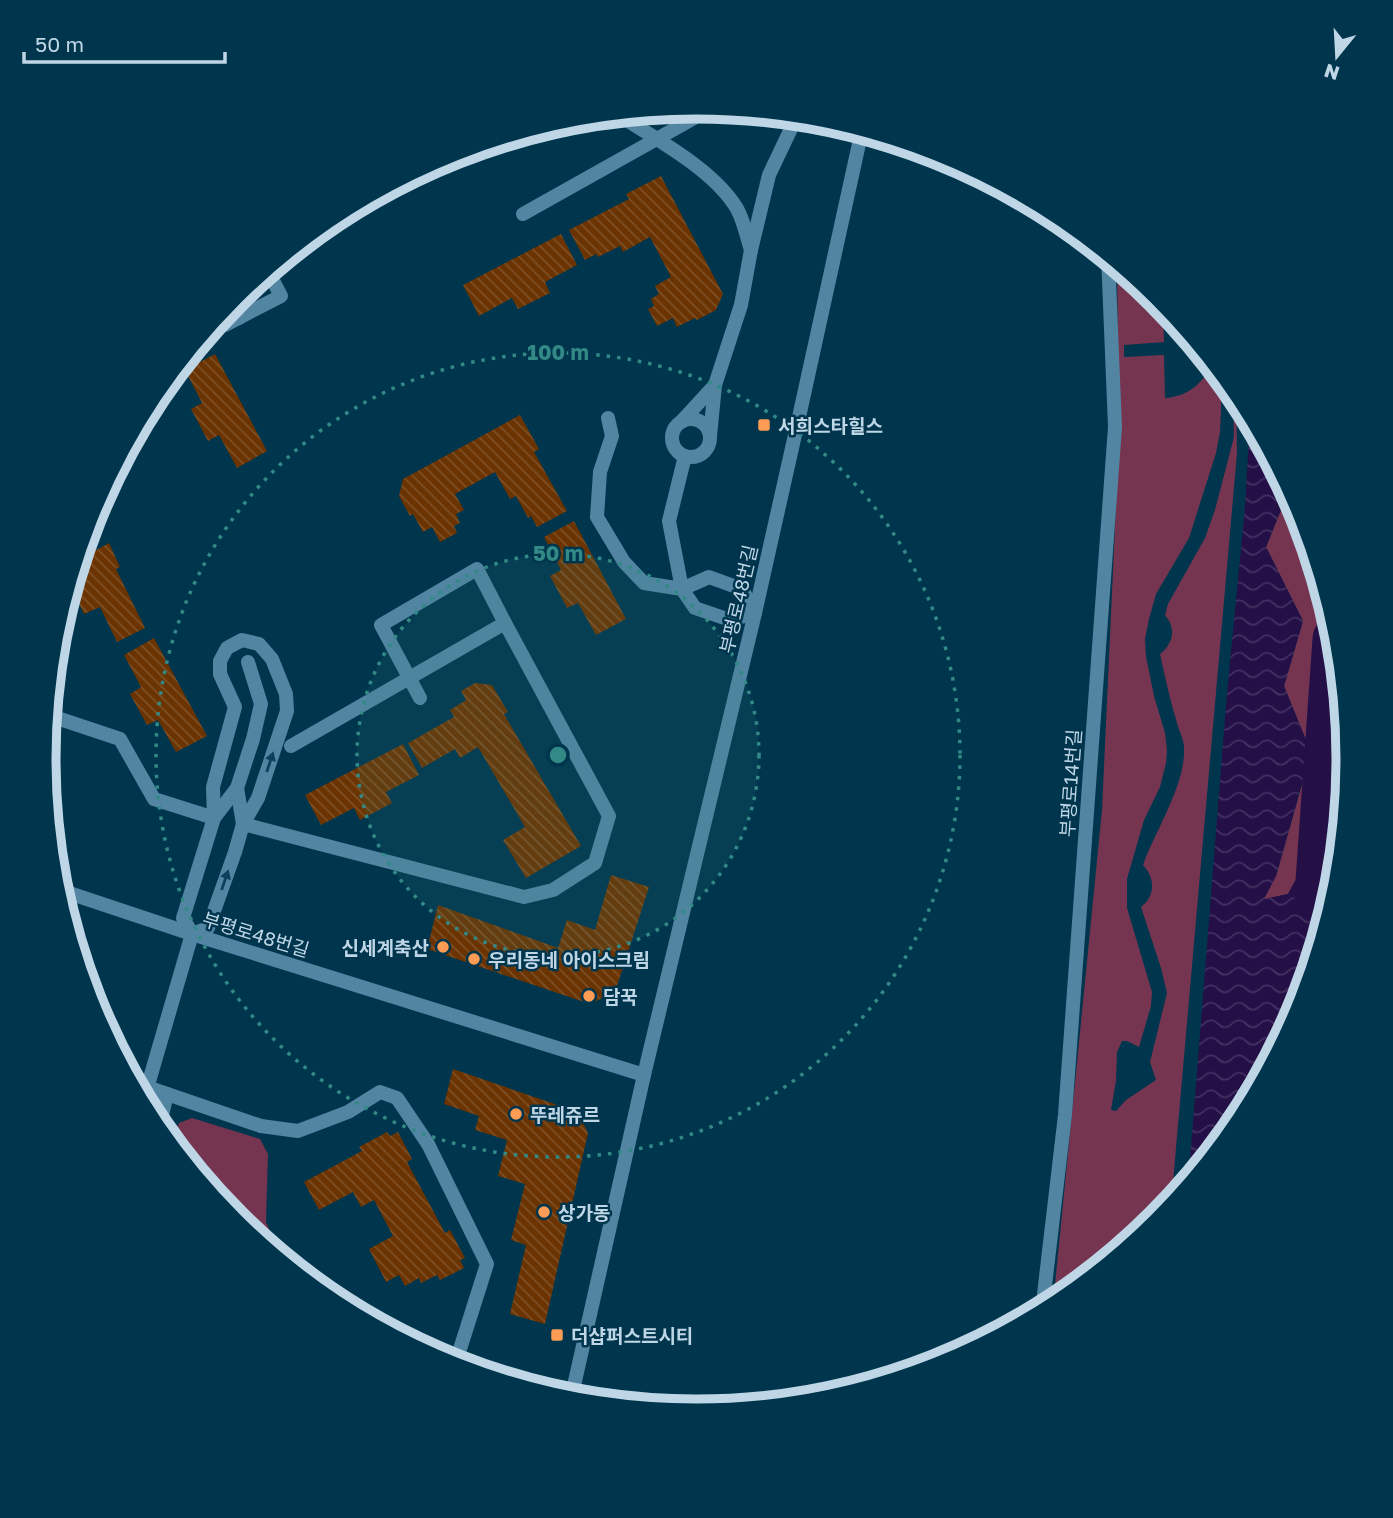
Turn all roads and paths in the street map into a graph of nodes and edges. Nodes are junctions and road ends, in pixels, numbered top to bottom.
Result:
1 (692, 119) edge
2 (630, 122) edge
3 (792, 126) edge
4 (655, 139) junction
5 (860, 140) edge
6 (523, 214) dead end
7 (751, 250) junction
8 (1109, 269) edge
9 (272, 279) edge
10 (237, 314) edge
11 (239, 318) junction
12 (227, 324) edge
13 (715, 385) junction
14 (608, 418) dead end
15 (681, 422) junction
16 (709, 436) junction
17 (685, 456) junction
18 (682, 589) junction
19 (755, 612) junction
20 (505, 623) junction
21 (248, 662) dead end
22 (409, 678) junction
23 (420, 698) dead end
24 (57, 718) edge
25 (291, 746) dead end
26 (237, 788) junction
27 (214, 818) junction
28 (243, 824) junction
29 (70, 893) edge
30 (192, 934) junction
31 (644, 1075) junction
32 (148, 1086) joint
33 (167, 1094) junction
34 (163, 1113) edge
35 (1044, 1297) edge
36 (458, 1354) edge
37 (574, 1387) edge

1 - 4 street
2 - 4 street
3 - 7 street
4 - 6 street
4 - 7 street
5 - 19 street, 부평로48번길
7 - 13 street
8 - 35 street, 부평로14번길
9 - 11 street
10 - 11 street
11 - 12 street
13 - 15 street
13 - 16 street
14 - 18 street
15 - 16 street
15 - 17 street
16 - 17 street
17 - 18 street
18 - 19 street
18 - 19 street
19 - 31 street, 부평로48번길
20 - 22 street
20 - 22 street
20 - 28 street
21 - 26 street
22 - 23 street
22 - 25 street
24 - 27 street
26 - 27 street
26 - 28 street
28 -> 27 street
27 - 30 street
30 -> 28 street
29 - 30 street, 부평로48번길
30 - 31 street, 부평로48번길
30 - 32 street
31 - 37 street, 부평로48번길
32 - 33 street
33 - 34 street
33 - 36 street

